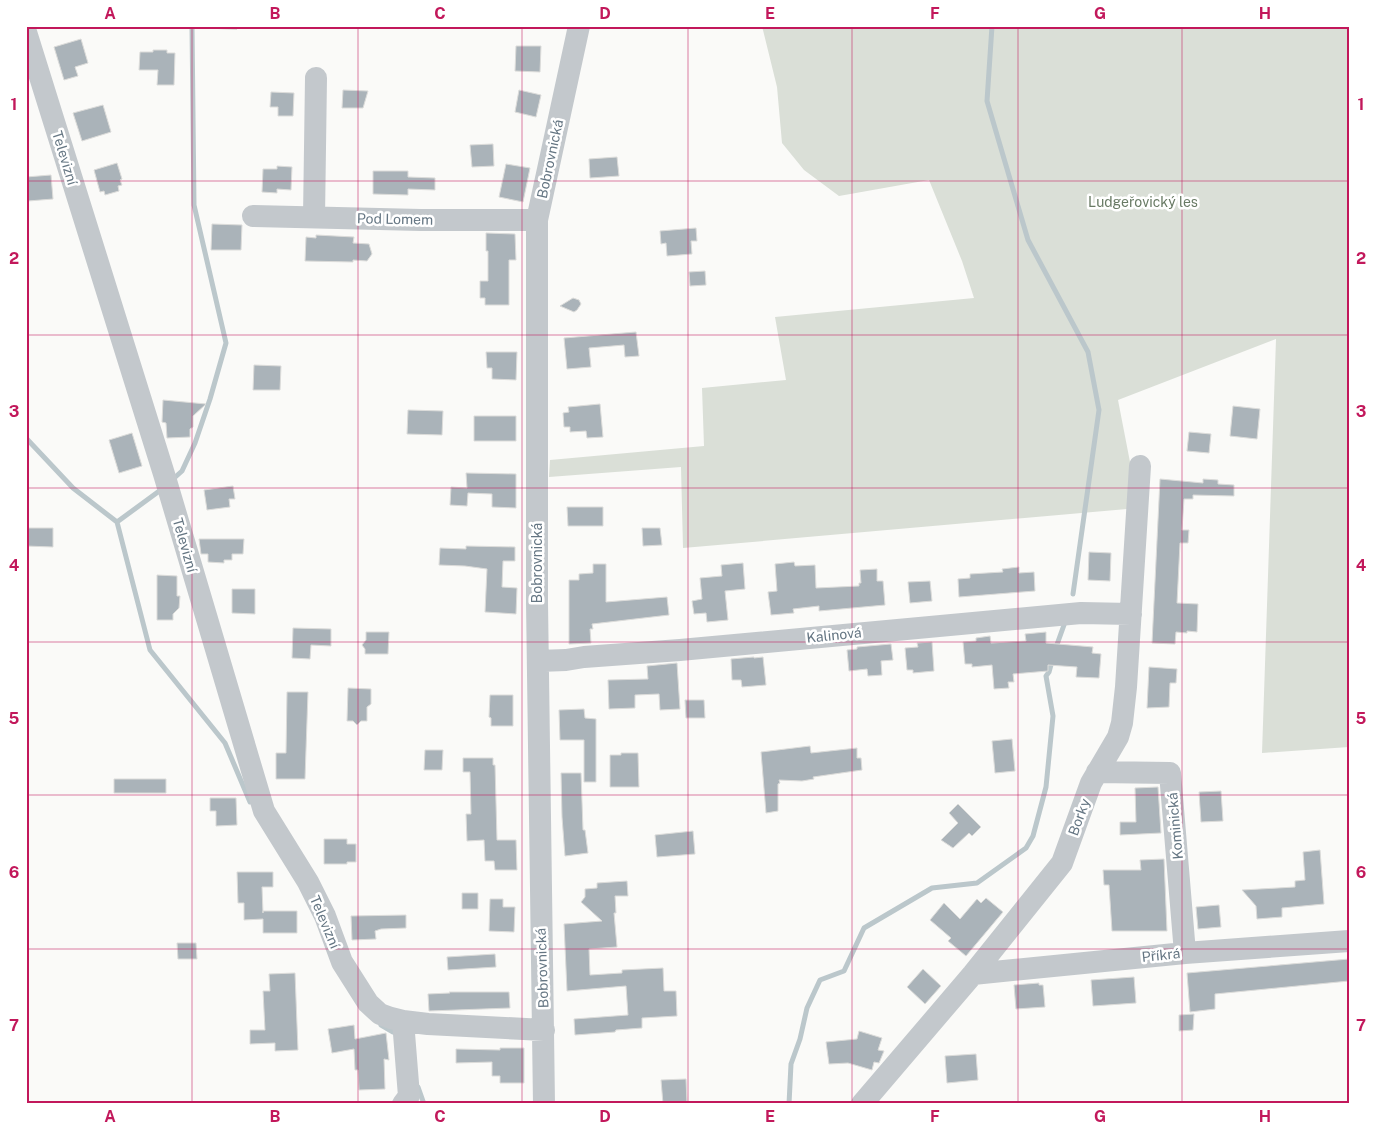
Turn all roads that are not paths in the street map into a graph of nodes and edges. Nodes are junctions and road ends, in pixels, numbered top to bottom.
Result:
1 (579, 26) edge
2 (26, 32) edge
3 (316, 78) dead end
4 (253, 216) dead end
5 (314, 217) junction
6 (537, 220) junction
7 (1140, 466) dead end
8 (1131, 614) junction
9 (538, 661) junction
10 (1097, 772) junction
11 (1349, 941) edge
12 (1185, 953) junction
13 (973, 974) junction
14 (403, 1022) junction
15 (544, 1030) junction
16 (403, 1104) edge
17 (544, 1104) edge
18 (862, 1104) edge

1 - 6 street, Bobrovnická
2 - 14 street, Televizní
3 - 5 street
4 - 5 street, Pod Lomem
5 - 6 street, Pod Lomem
6 - 9 street, Bobrovnická
7 - 8 street, Borky
8 - 9 street, Kalinová
8 - 10 street, Borky
9 - 15 street, Bobrovnická
10 - 12 street, Kominická
10 - 13 street, Borky
11 - 12 street, Příkrá
12 - 13 street, Příkrá
13 - 18 street, Borky
14 - 15 street, Televizní
14 - 16 street
15 - 17 street, Bobrovnická

